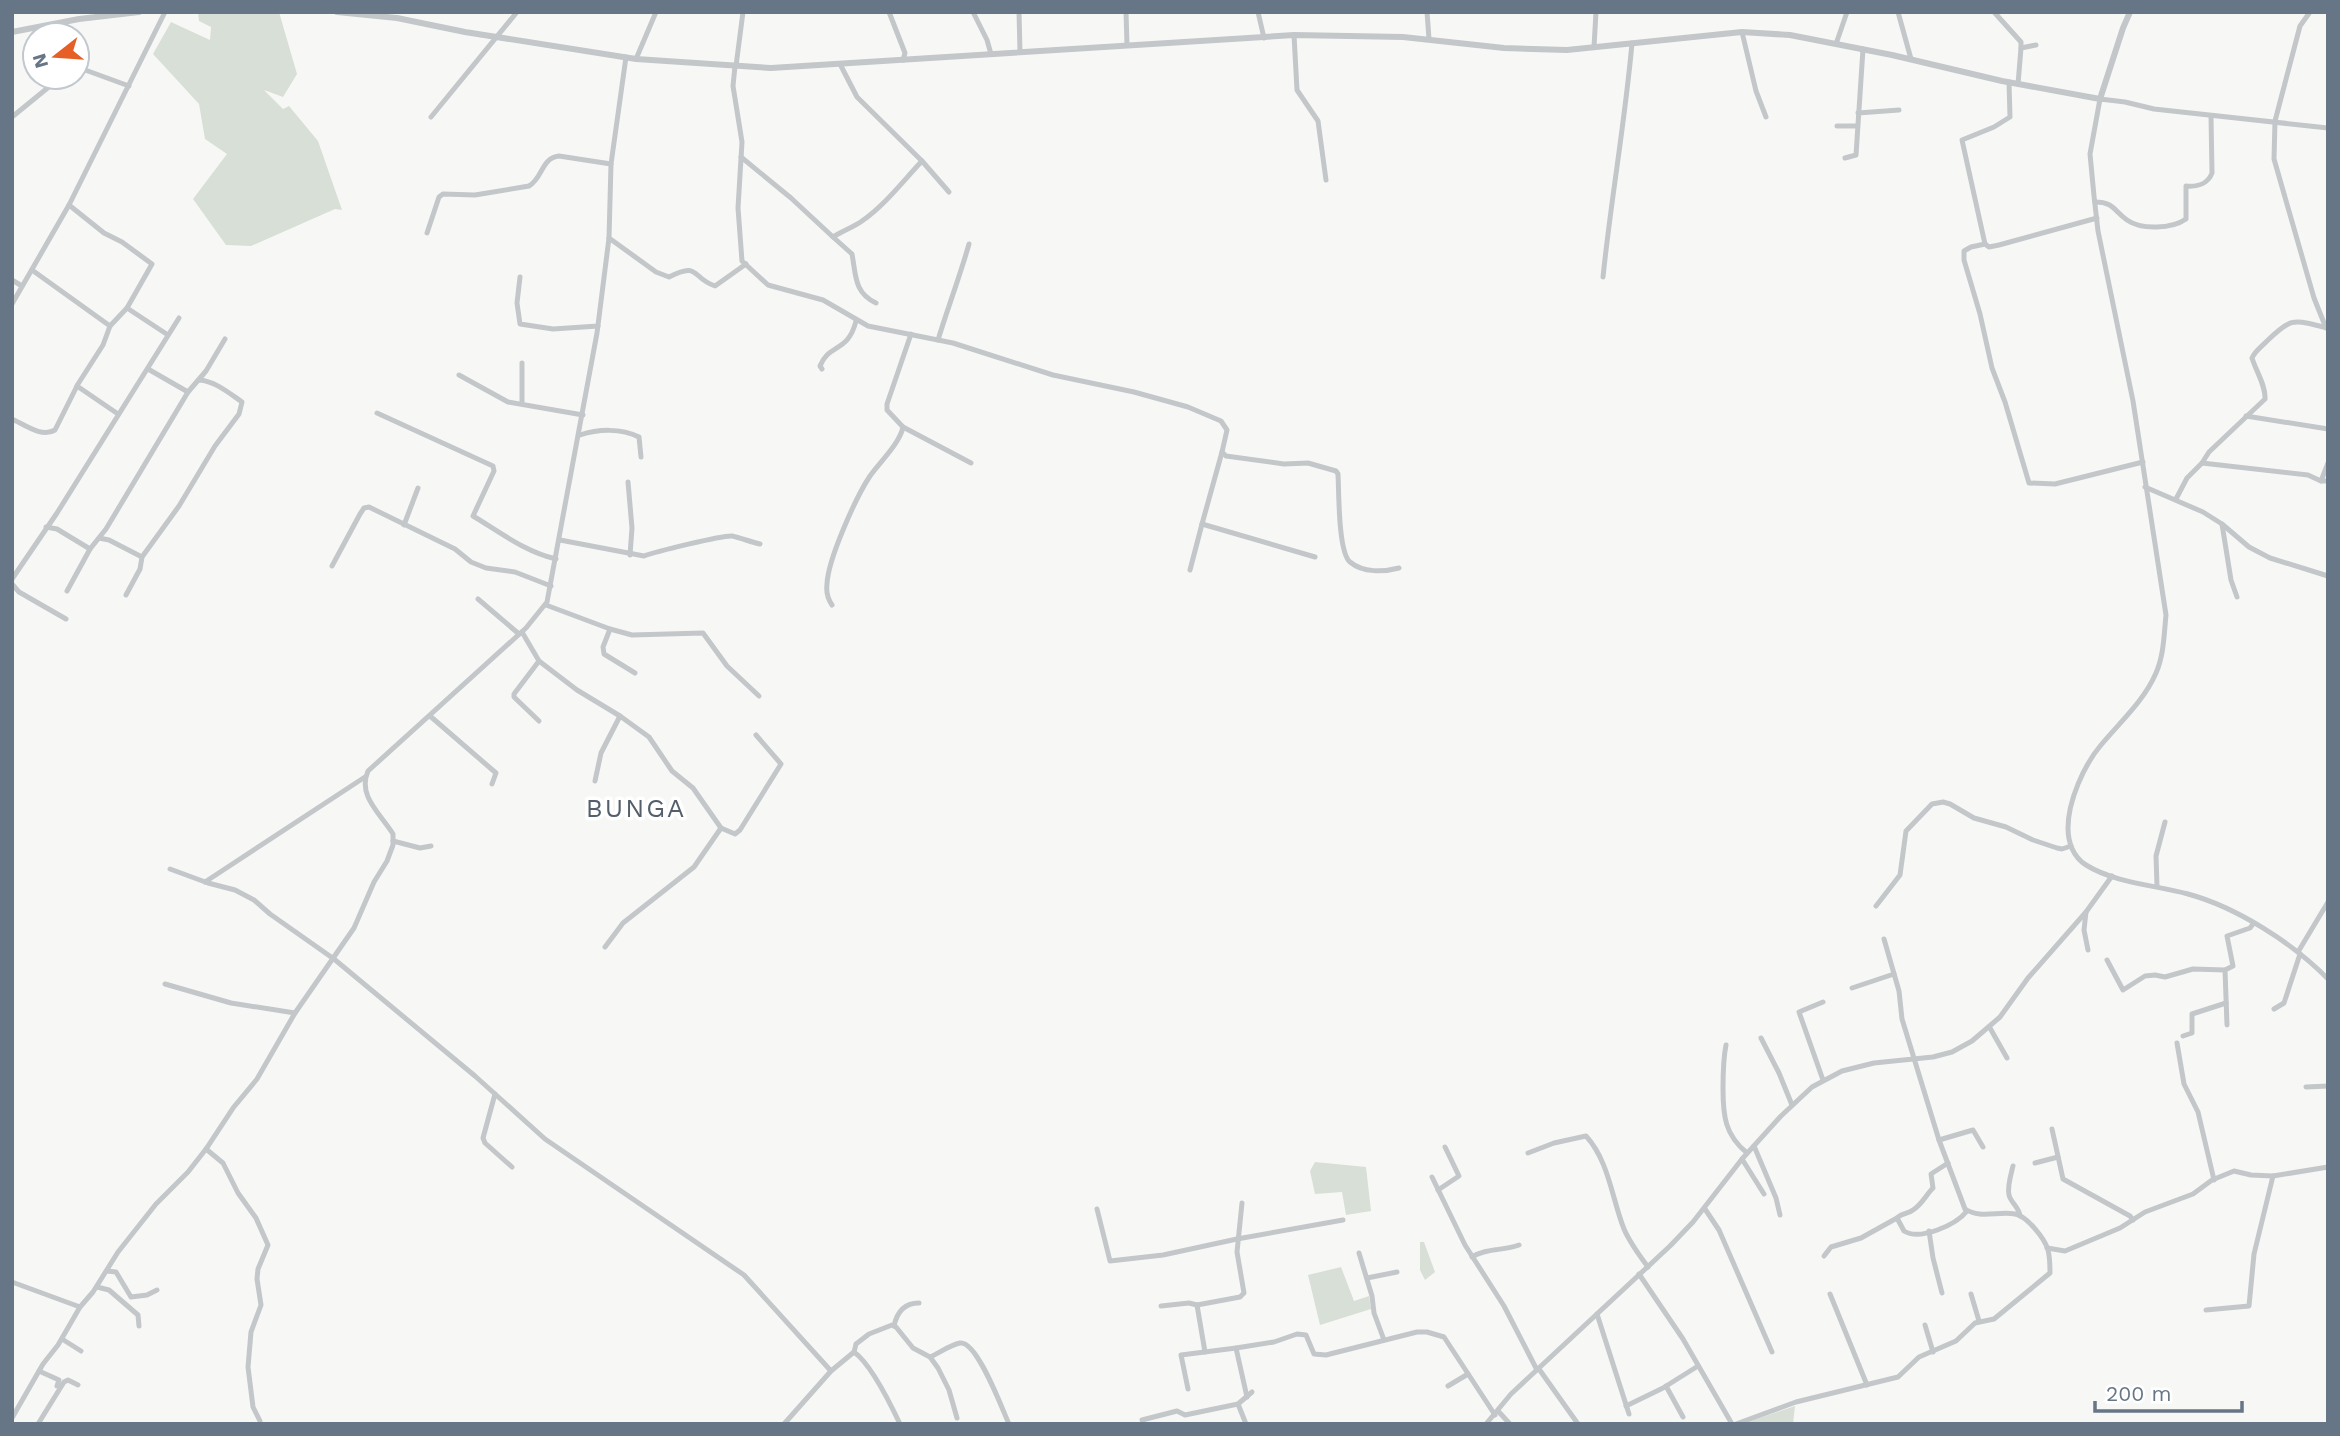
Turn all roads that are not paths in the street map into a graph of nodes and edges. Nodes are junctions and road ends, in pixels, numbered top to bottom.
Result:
1 (139, 12) edge
2 (164, 12) edge
3 (337, 12) edge
4 (517, 12) edge
5 (656, 12) edge
6 (743, 12) edge
7 (972, 12) edge
8 (1019, 12) edge
9 (1126, 12) edge
10 (1258, 12) edge
11 (1427, 12) edge
12 (1596, 12) edge
13 (1847, 12) edge
14 (1898, 12) edge
15 (1994, 12) edge
16 (2130, 12) edge
17 (2310, 12) edge
18 (891, 13) edge
19 (397, 15) edge
20 (12, 32) edge
21 (1742, 32) junction
22 (1294, 35) junction
23 (496, 37) junction
24 (1264, 38) junction
25 (1429, 39) junction
26 (1632, 43) junction
27 (1836, 44) junction
28 (1127, 45) junction
29 (2036, 45) dead end
30 (1594, 47) junction
31 (2021, 48) junction
32 (1863, 49) junction
33 (1020, 51) junction
34 (991, 54) junction
35 (626, 57) junction
36 (636, 59) junction
37 (1911, 59) junction
38 (903, 60) junction
39 (840, 64) junction
40 (736, 66) junction
41 (91, 72) edge
42 (2010, 82) junction
43 (2018, 83) junction
44 (129, 86) junction
45 (44, 91) edge
46 (2100, 99) junction
47 (1899, 110) dead end
48 (1858, 113) junction
49 (2211, 116) junction
50 (12, 117) edge
51 (431, 117) dead end
52 (1766, 117) dead end
53 (2275, 121) junction
54 (1837, 126) dead end
55 (1857, 126) junction
56 (2326, 126) edge
57 (741, 157) junction
58 (1845, 158) dead end
59 (922, 160) junction
60 (611, 164) junction
61 (1325, 180) dead end
62 (949, 192) dead end
63 (2095, 202) junction
64 (69, 205) junction
65 (2097, 218) junction
66 (427, 233) dead end
67 (833, 237) junction
68 (609, 238) junction
69 (970, 244) dead end
70 (1985, 244) junction
71 (746, 264) junction
72 (32, 270) junction
73 (520, 277) dead end
74 (1603, 277) dead end
75 (12, 280) edge
76 (22, 286) junction
77 (876, 303) dead end
78 (12, 304) edge
79 (127, 308) junction
80 (179, 318) dead end
81 (856, 321) junction
82 (110, 326) junction
83 (598, 326) junction
84 (2327, 328) edge
85 (911, 334) junction
86 (169, 335) junction
87 (225, 338) dead end
88 (938, 340) junction
89 (522, 363) dead end
90 (148, 369) junction
91 (822, 369) dead end
92 (459, 375) dead end
93 (198, 380) junction
94 (77, 386) junction
95 (188, 392) junction
96 (522, 403) junction
97 (377, 413) dead end
98 (118, 414) junction
99 (583, 415) junction
100 (2246, 416) junction
101 (12, 419) edge
102 (903, 427) junction
103 (2328, 429) edge
104 (580, 435) junction
105 (1222, 452) junction
106 (641, 457) dead end
107 (2143, 461) junction
108 (971, 463) dead end
109 (2202, 463) junction
110 (2328, 463) edge
111 (2324, 481) edge
112 (628, 482) dead end
113 (2145, 487) junction
114 (418, 488) dead end
115 (2176, 499) junction
116 (1202, 524) junction
117 (2222, 524) junction
118 (404, 525) junction
119 (47, 527) junction
120 (99, 538) junction
121 (559, 540) junction
122 (760, 544) dead end
123 (90, 549) junction
124 (630, 555) junction
125 (142, 557) junction
126 (1315, 557) dead end
127 (556, 559) junction
128 (332, 566) dead end
129 (1399, 568) dead end
130 (1190, 570) dead end
131 (2328, 576) edge
132 (12, 582) edge
133 (551, 586) junction
134 (67, 591) dead end
135 (126, 595) dead end
136 (2236, 597) dead end
137 (478, 599) dead end
138 (546, 605) junction
139 (832, 605) dead end
140 (66, 619) dead end
141 (610, 629) junction
142 (520, 633) junction
143 (539, 661) junction
144 (635, 673) dead end
145 (759, 696) dead end
146 (430, 716) junction
147 (620, 716) junction
148 (539, 721) dead end
149 (756, 735) dead end
150 (365, 777) junction
151 (595, 780) dead end
152 (492, 784) dead end
153 (2165, 822) dead end
154 (721, 828) junction
155 (393, 841) junction
156 (430, 846) dead end
157 (2071, 846) junction
158 (170, 869) dead end
159 (2112, 876) junction
160 (205, 883) junction
161 (2157, 886) junction
162 (2328, 902) edge
163 (1876, 906) dead end
164 (2086, 912) junction
165 (2325, 912) edge
166 (2253, 924) junction
167 (1884, 939) dead end
168 (605, 947) dead end
169 (2088, 950) dead end
170 (2299, 953) junction
171 (334, 959) junction
172 (2107, 960) dead end
173 (2225, 970) junction
174 (1894, 974) junction
175 (2328, 979) edge
176 (165, 984) dead end
177 (1852, 988) dead end
178 (1823, 1002) dead end
179 (2226, 1003) junction
180 (2274, 1009) dead end
181 (295, 1013) junction
182 (2227, 1025) dead end
183 (1990, 1028) junction
184 (2183, 1036) dead end
185 (1761, 1038) dead end
186 (2177, 1043) dead end
187 (1726, 1045) dead end
188 (2007, 1058) dead end
189 (1915, 1060) junction
190 (1823, 1080) junction
191 (2328, 1086) edge
192 (2306, 1087) dead end
193 (495, 1094) junction
194 (1793, 1105) junction
195 (2052, 1129) dead end
196 (1939, 1140) junction
197 (1754, 1146) junction
198 (1445, 1147) dead end
199 (1983, 1147) dead end
200 (206, 1149) junction
201 (1528, 1153) dead end
202 (1747, 1153) junction
203 (2058, 1157) junction
204 (1742, 1159) junction
205 (1948, 1163) junction
206 (2035, 1163) dead end
207 (2013, 1166) dead end
208 (512, 1167) dead end
209 (2328, 1167) edge
210 (2273, 1176) junction
211 (1432, 1177) dead end
212 (2214, 1180) junction
213 (1438, 1190) junction
214 (1764, 1194) dead end
215 (1242, 1203) dead end
216 (1097, 1209) dead end
217 (1705, 1209) junction
218 (1967, 1211) junction
219 (1780, 1215) dead end
220 (2020, 1216) junction
221 (1897, 1217) junction
222 (1343, 1220) dead end
223 (2133, 1220) junction
224 (1929, 1231) junction
225 (1237, 1239) junction
226 (1519, 1245) dead end
227 (2048, 1248) junction
228 (1359, 1253) dead end
229 (1824, 1256) dead end
230 (1472, 1257) junction
231 (1648, 1267) junction
232 (107, 1271) junction
233 (1397, 1272) dead end
234 (1639, 1273) junction
235 (1367, 1278) junction
236 (12, 1282) edge
237 (96, 1287) junction
238 (157, 1290) dead end
239 (1942, 1293) dead end
240 (1830, 1294) dead end
241 (1971, 1294) dead end
242 (919, 1303) dead end
243 (1197, 1305) junction
244 (1161, 1306) dead end
245 (80, 1307) junction
246 (2206, 1310) dead end
247 (1597, 1314) junction
248 (1979, 1321) junction
249 (1925, 1325) dead end
250 (139, 1326) dead end
251 (894, 1326) junction
252 (62, 1339) junction
253 (1384, 1340) junction
254 (1236, 1348) junction
255 (81, 1351) dead end
256 (854, 1352) junction
257 (1205, 1352) junction
258 (1772, 1352) dead end
259 (1933, 1352) junction
260 (930, 1357) junction
261 (1698, 1366) junction
262 (1538, 1369) junction
263 (39, 1371) junction
264 (831, 1371) junction
265 (1468, 1374) junction
266 (78, 1385) dead end
267 (1867, 1385) junction
268 (61, 1386) junction
269 (1448, 1386) dead end
270 (1666, 1386) junction
271 (1188, 1389) dead end
272 (1252, 1392) dead end
273 (1247, 1397) junction
274 (1238, 1404) junction
275 (1626, 1406) junction
276 (1497, 1413) junction
277 (1629, 1414) dead end
278 (1185, 1415) junction
279 (1683, 1417) dead end
280 (12, 1418) edge
281 (957, 1418) dead end
282 (1142, 1420) dead end
283 (260, 1421) dead end
284 (38, 1424) edge
285 (784, 1424) edge
286 (900, 1424) edge
287 (1009, 1424) edge
288 (1186, 1424) edge
289 (1246, 1424) edge
290 (1486, 1424) edge
291 (1510, 1424) edge
292 (1578, 1424) edge
293 (1734, 1424) edge

1 - 20 street
2 - 44 street
3 - 19 street
4 - 23 street
5 - 36 street
6 - 40 street
7 - 34 street
8 - 33 street
9 - 28 street
10 - 24 street
11 - 25 street
12 - 30 street
13 - 27 street
14 - 37 street
15 - 31 street
16 - 46 street
17 - 53 street
18 - 38 street
19 - 23 street
21 - 26 street
21 - 27 street
21 - 52 street
22 - 24 street
22 - 25 street
22 - 61 street
23 - 35 street
23 - 51 street
24 - 28 street
25 - 30 street
26 - 30 street
26 - 74 street
27 - 32 street
28 - 33 street
29 - 31 street
31 - 43 street
32 - 37 street
32 - 48 street
33 - 34 street
34 - 38 street
35 - 36 street
35 - 60 street
36 - 40 street
37 - 42 street
38 - 39 street
39 - 40 street
39 - 59 street
40 - 57 street
41 - 44 street
42 - 43 street
42 - 70 street
43 - 46 street
44 - 64 street
45 - 50 street
46 - 49 street
46 - 63 street
47 - 48 street
48 - 55 street
49 - 53 street
49 - 63 street
53 - 56 street
53 - 84 street
54 - 55 street
55 - 58 street
57 - 67 street
57 - 71 street
59 - 62 street
59 - 67 street
60 - 66 street
60 - 68 street
63 - 65 street
64 - 72 street
64 - 79 street
65 - 70 street
65 - 107 street
67 - 77 street
68 - 71 street
68 - 83 street
69 - 88 street
70 - 107 street
71 - 81 street
72 - 76 street
72 - 82 street
73 - 83 street
75 - 76 street
76 - 78 street
79 - 82 street
79 - 86 street
80 - 86 street
81 - 85 street
81 - 91 street
82 - 94 street
83 - 99 street
84 - 100 street
85 - 88 street
85 - 102 street
86 - 90 street
87 - 93 street
88 - 105 street
89 - 96 street
90 - 95 street
90 - 98 street
92 - 96 street
93 - 95 street
93 - 125 street
94 - 98 street
94 - 101 street
95 - 120 street
96 - 99 street
97 - 127 street
98 - 119 street
99 - 104 street
100 - 103 street
100 - 109 street
102 - 108 street
102 - 139 street
104 - 106 street
104 - 121 street
105 - 116 street
105 - 129 street
107 - 113 street
109 - 111 street
109 - 115 street
110 - 111 street
112 - 124 street
113 - 115 street
113 - 157 street
114 - 118 street
115 - 117 street
116 - 126 street
116 - 130 street
117 - 131 street
117 - 136 street
118 - 128 street
118 - 133 street
119 - 123 street
119 - 132 street
120 - 123 street
120 - 125 street
121 - 124 street
121 - 127 street
122 - 124 street
123 - 134 street
125 - 135 street
127 - 133 street
132 - 140 street
133 - 138 street
137 - 142 street
138 - 141 street
138 - 142 street
141 - 144 street
141 - 145 street
142 - 143 street
142 - 146 street
143 - 147 street
143 - 148 street
146 - 150 street
146 - 152 street
147 - 151 street
147 - 154 street
149 - 154 street
150 - 155 street
150 - 160 street
153 - 161 street
154 - 168 street
155 - 156 street
155 - 171 street
157 - 159 street
157 - 163 street
158 - 160 street
159 - 161 street
159 - 164 street
160 - 171 street
161 - 166 street
162 - 165 street
164 - 169 street
164 - 183 street
165 - 170 street
166 - 170 street
166 - 173 street
167 - 174 street
170 - 175 street
170 - 180 street
171 - 181 street
171 - 193 street
172 - 173 street
173 - 179 street
174 - 177 street
174 - 189 street
176 - 181 street
178 - 190 street
179 - 182 street
179 - 184 street
181 - 200 street
183 - 188 street
183 - 189 street
185 - 194 street
186 - 212 street
187 - 202 street
189 - 190 street
189 - 196 street
190 - 194 street
191 - 192 street
193 - 208 street
193 - 264 street
194 - 197 street
195 - 203 street
196 - 199 street
196 - 205 street
197 - 202 street
197 - 219 street
198 - 213 street
200 - 232 street
200 - 283 street
201 - 231 street
202 - 204 street
203 - 206 street
203 - 223 street
204 - 214 street
204 - 217 street
205 - 218 street
205 - 221 street
207 - 220 street
209 - 210 street
210 - 212 street
210 - 246 street
211 - 213 street
212 - 223 street
213 - 230 street
215 - 225 street
216 - 225 street
217 - 231 street
217 - 258 street
218 - 220 street
218 - 224 street
220 - 227 street
221 - 224 street
221 - 229 street
222 - 225 street
223 - 227 street
224 - 239 street
225 - 243 street
226 - 230 street
227 - 248 street
228 - 235 street
230 - 262 street
231 - 234 street
232 - 237 street
232 - 238 street
233 - 235 street
234 - 247 street
234 - 261 street
235 - 253 street
236 - 245 street
237 - 245 street
237 - 250 street
240 - 267 street
241 - 248 street
242 - 251 street
243 - 244 street
243 - 257 street
245 - 252 street
247 - 262 street
247 - 275 street
248 - 259 street
249 - 259 street
251 - 256 street
251 - 260 street
252 - 255 street
252 - 263 street
253 - 254 street
253 - 265 street
254 - 257 street
254 - 273 street
256 - 264 street
256 - 286 street
257 - 271 street
259 - 267 street
260 - 281 street
260 - 287 street
261 - 270 street
261 - 293 street
262 - 276 street
262 - 292 street
263 - 268 street
263 - 280 street
264 - 285 street
265 - 269 street
265 - 276 street
266 - 268 street
267 - 293 street
268 - 284 street
270 - 275 street
270 - 279 street
272 - 273 street
273 - 274 street
274 - 278 street
274 - 289 street
275 - 277 street
276 - 290 street
276 - 291 street
278 - 282 street
278 - 288 street

